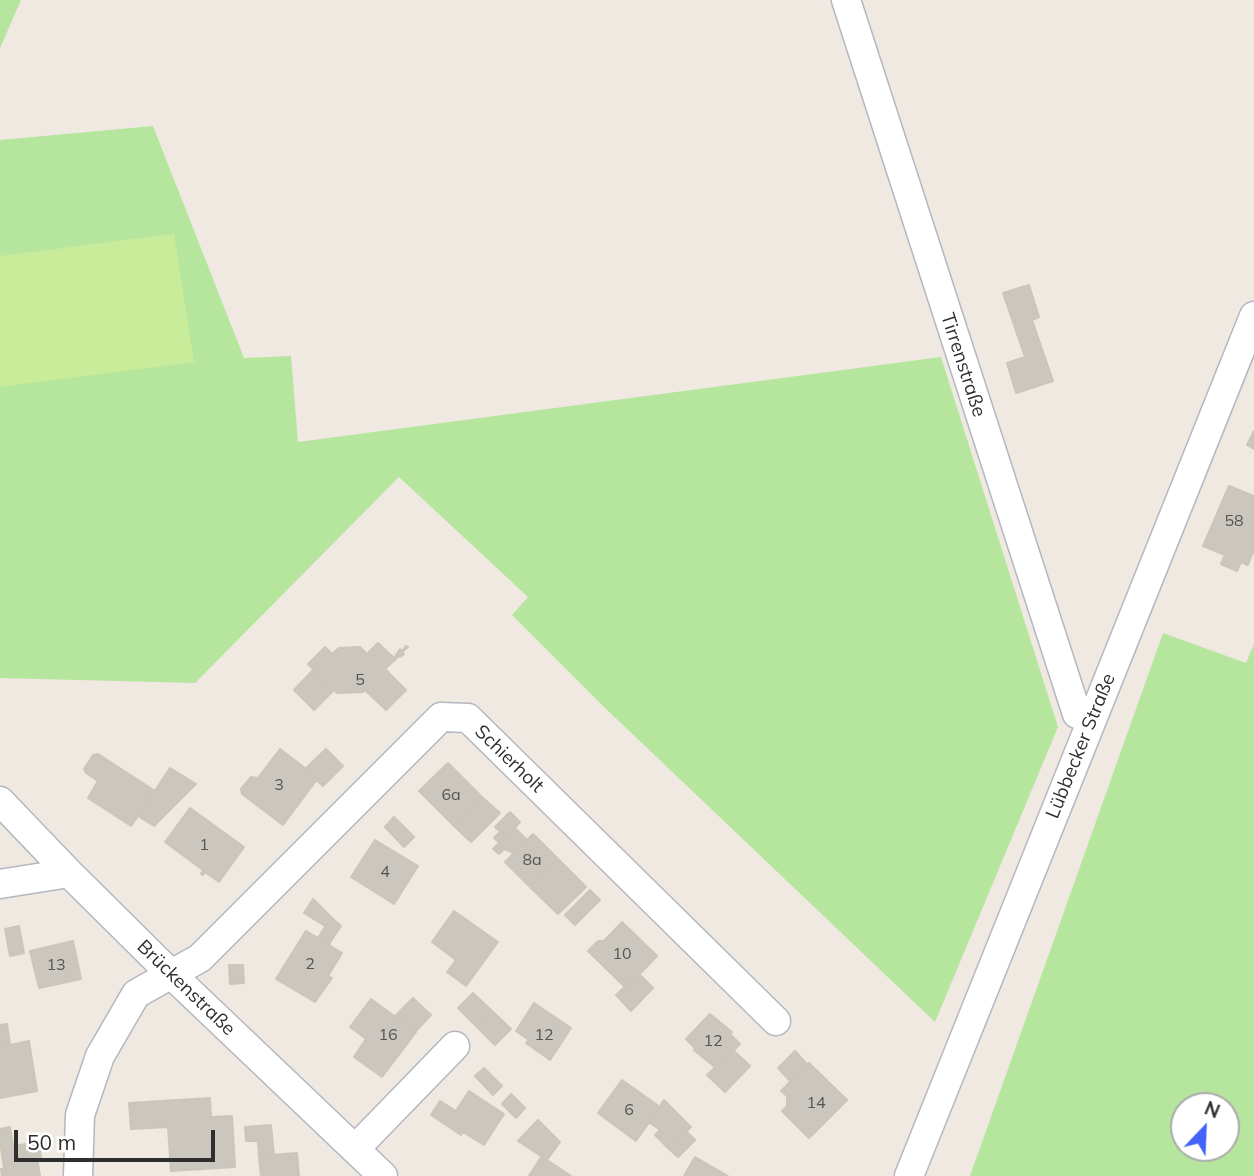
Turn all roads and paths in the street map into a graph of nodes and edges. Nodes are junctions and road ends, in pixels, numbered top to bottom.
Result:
1 (846, 0) edge
2 (1254, 316) edge
3 (1092, 719) junction
4 (0, 801) edge
5 (69, 873) junction
6 (0, 884) edge
7 (172, 975) junction
8 (776, 1021) dead end
9 (455, 1046) dead end
10 (356, 1148) junction
11 (78, 1176) edge
12 (383, 1176) edge
13 (909, 1176) edge

1 - 3 street, Tirrenstraße
2 - 3 street, Lübbecker Straße
3 - 13 street, Lübbecker Straße
4 - 5 street, Brückenstraße
5 - 6 street
5 - 7 street, Brückenstraße
7 - 8 street, Schierholt
7 - 10 street, Brückenstraße
7 - 11 street, Schierholt
9 - 10 street
10 - 12 street, Brückenstraße

